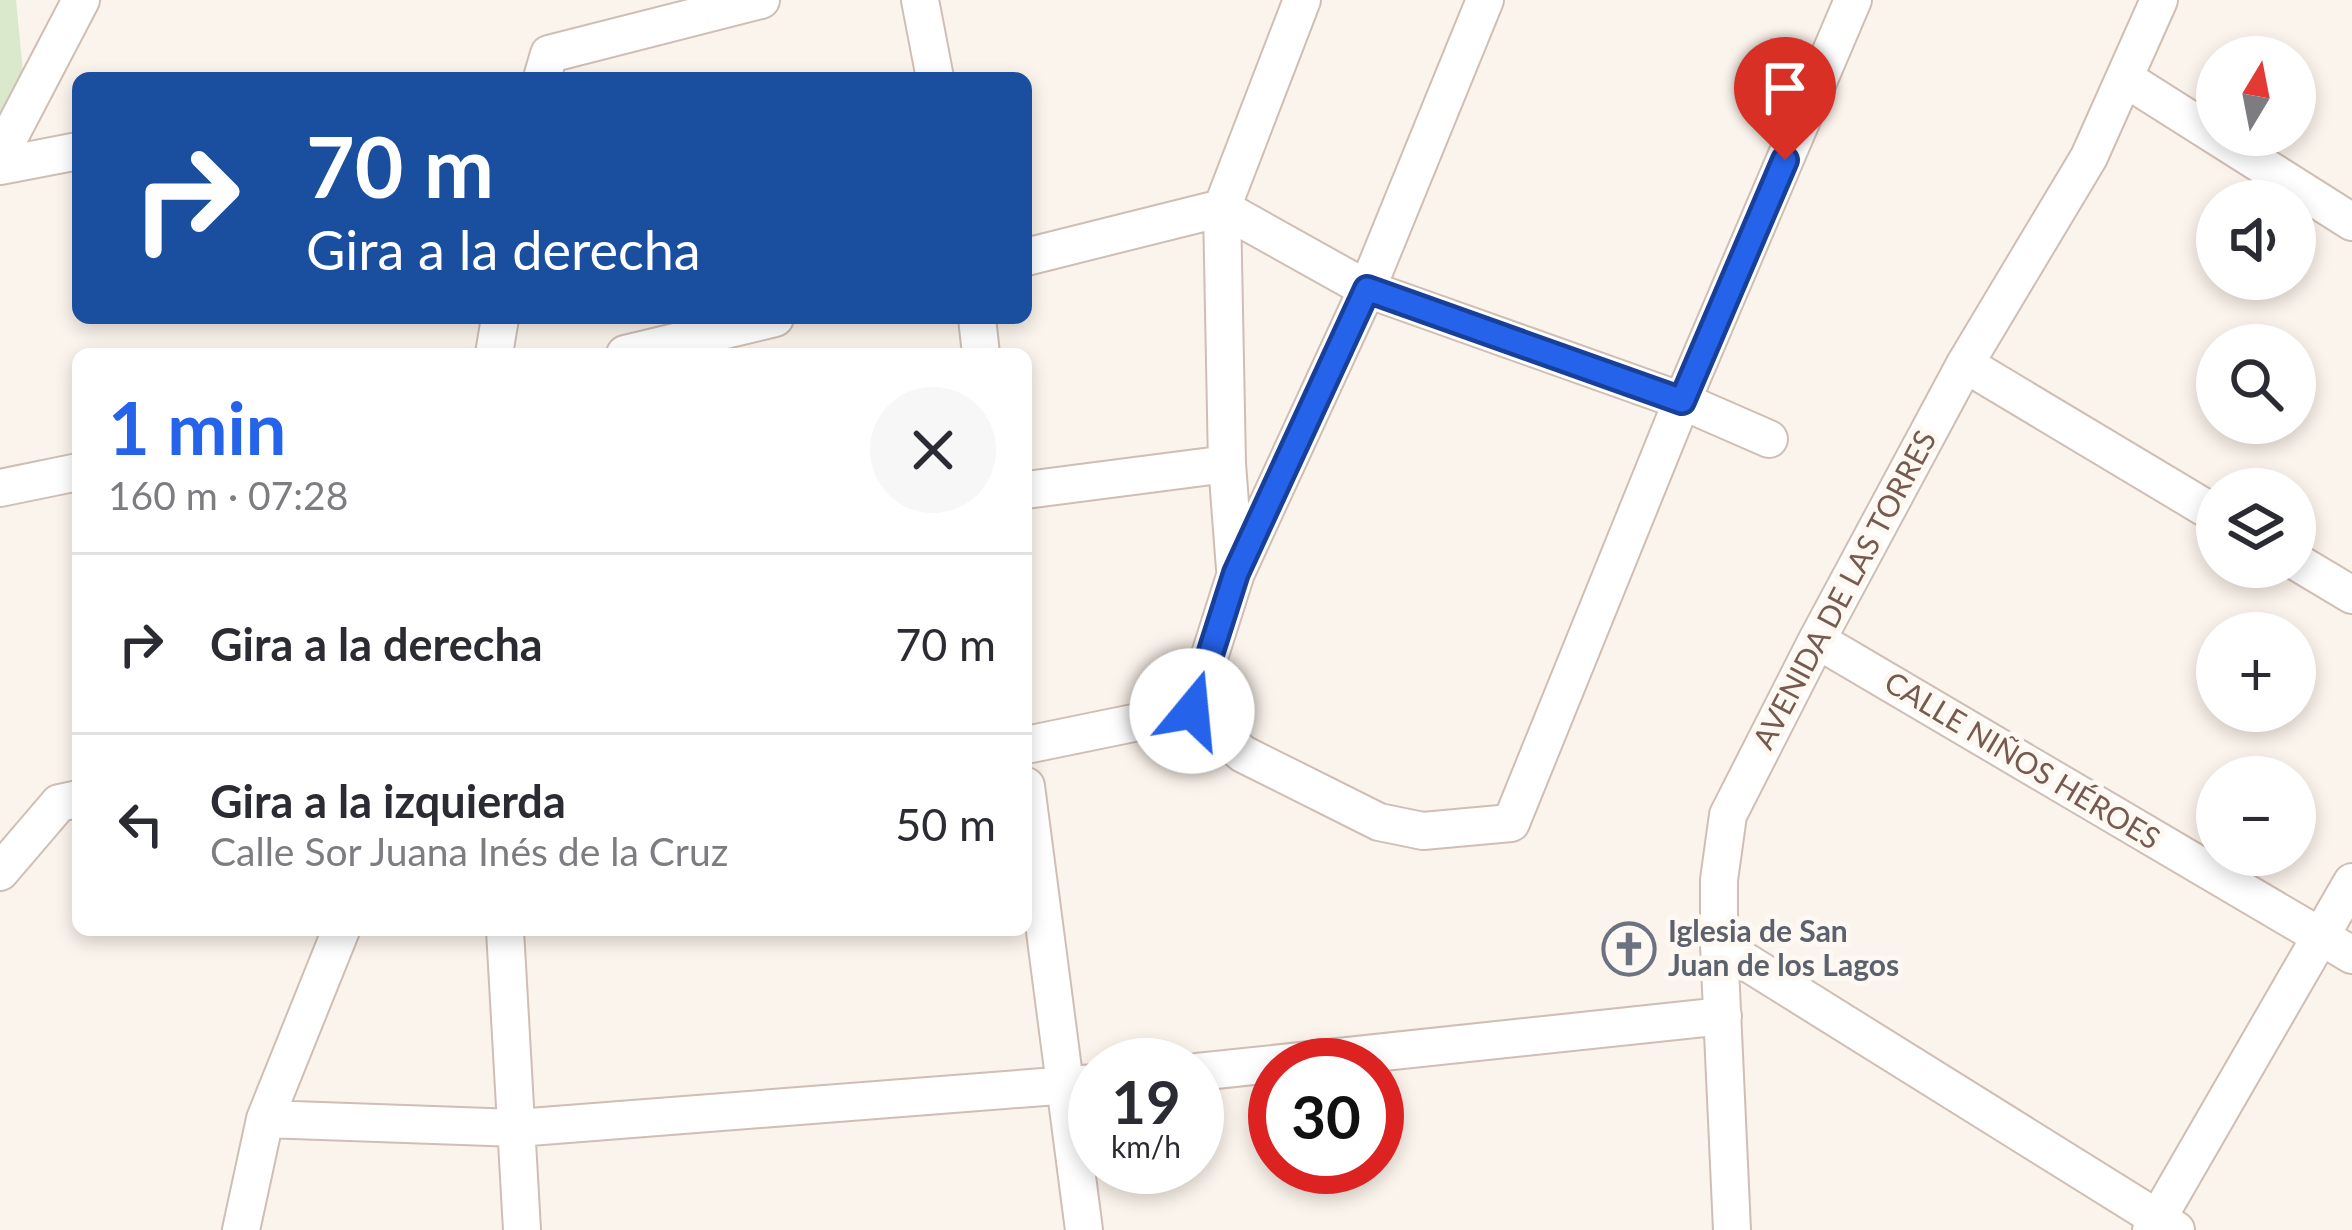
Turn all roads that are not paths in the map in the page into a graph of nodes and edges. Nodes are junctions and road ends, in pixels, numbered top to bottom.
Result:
1 (80, 0) edge
2 (761, 0) edge
3 (920, 0) edge
4 (1301, 0) edge
5 (1485, 0) edge
6 (1853, 0) edge
7 (2159, 0) edge
8 (543, 71) edge
9 (934, 72) edge
10 (2126, 79) junction
11 (72, 152) edge
12 (0, 155) edge
13 (0, 166) edge
14 (1222, 208) junction
15 (2352, 222) edge
16 (1032, 256) edge
17 (1367, 289) junction
18 (750, 324) edge
19 (650, 348) edge
20 (1966, 364) junction
21 (1682, 401) junction
22 (1768, 439) dead end
23 (1227, 464) junction
24 (72, 473) edge
25 (0, 488) edge
26 (1032, 489) edge
27 (2196, 502) edge
28 (1236, 573) junction
29 (2316, 574) edge
30 (2352, 596) edge
31 (1817, 640) junction
32 (1192, 711) junction
33 (1032, 744) edge
34 (72, 800) edge
35 (1032, 819) edge
36 (0, 872) edge
37 (2352, 882) edge
38 (339, 936) edge
39 (505, 936) edge
40 (1719, 945) junction
41 (2337, 947) edge
42 (1723, 1016) junction
43 (1072, 1038) edge
44 (1224, 1069) edge
45 (1068, 1086) edge
46 (266, 1119) junction
47 (517, 1128) junction
48 (1083, 1194) edge
49 (2162, 1226) edge
50 (242, 1230) edge
51 (522, 1230) edge
52 (1084, 1230) edge
53 (1732, 1230) edge

1 - 12 street
2 - 8 street
3 - 9 street
4 - 14 street
5 - 17 street
6 - 21 street
7 - 10 street, AVENIDA DE LAS TORRES
10 - 15 street
10 - 20 street, AVENIDA DE LAS TORRES
11 - 13 street
14 - 16 street
14 - 17 street
14 - 23 street
17 - 21 street
17 - 28 street
18 - 19 street
20 - 27 street
20 - 31 street, AVENIDA DE LAS TORRES
21 - 22 street
21 - 32 street
23 - 26 street
23 - 28 street
24 - 25 street
28 - 32 street
29 - 30 street
31 - 40 street, AVENIDA DE LAS TORRES
31 - 41 street, CALLE NIÑOS HÉROES
32 - 33 street
34 - 36 street
35 - 43 street
37 - 41 street
38 - 46 street
39 - 47 street
40 - 42 street, AVENIDA DE LAS TORRES
40 - 49 street
41 - 49 street
42 - 44 street
42 - 53 street, AVENIDA DE LAS TORRES
45 - 47 street
46 - 47 street
46 - 50 street
47 - 51 street
48 - 52 street

